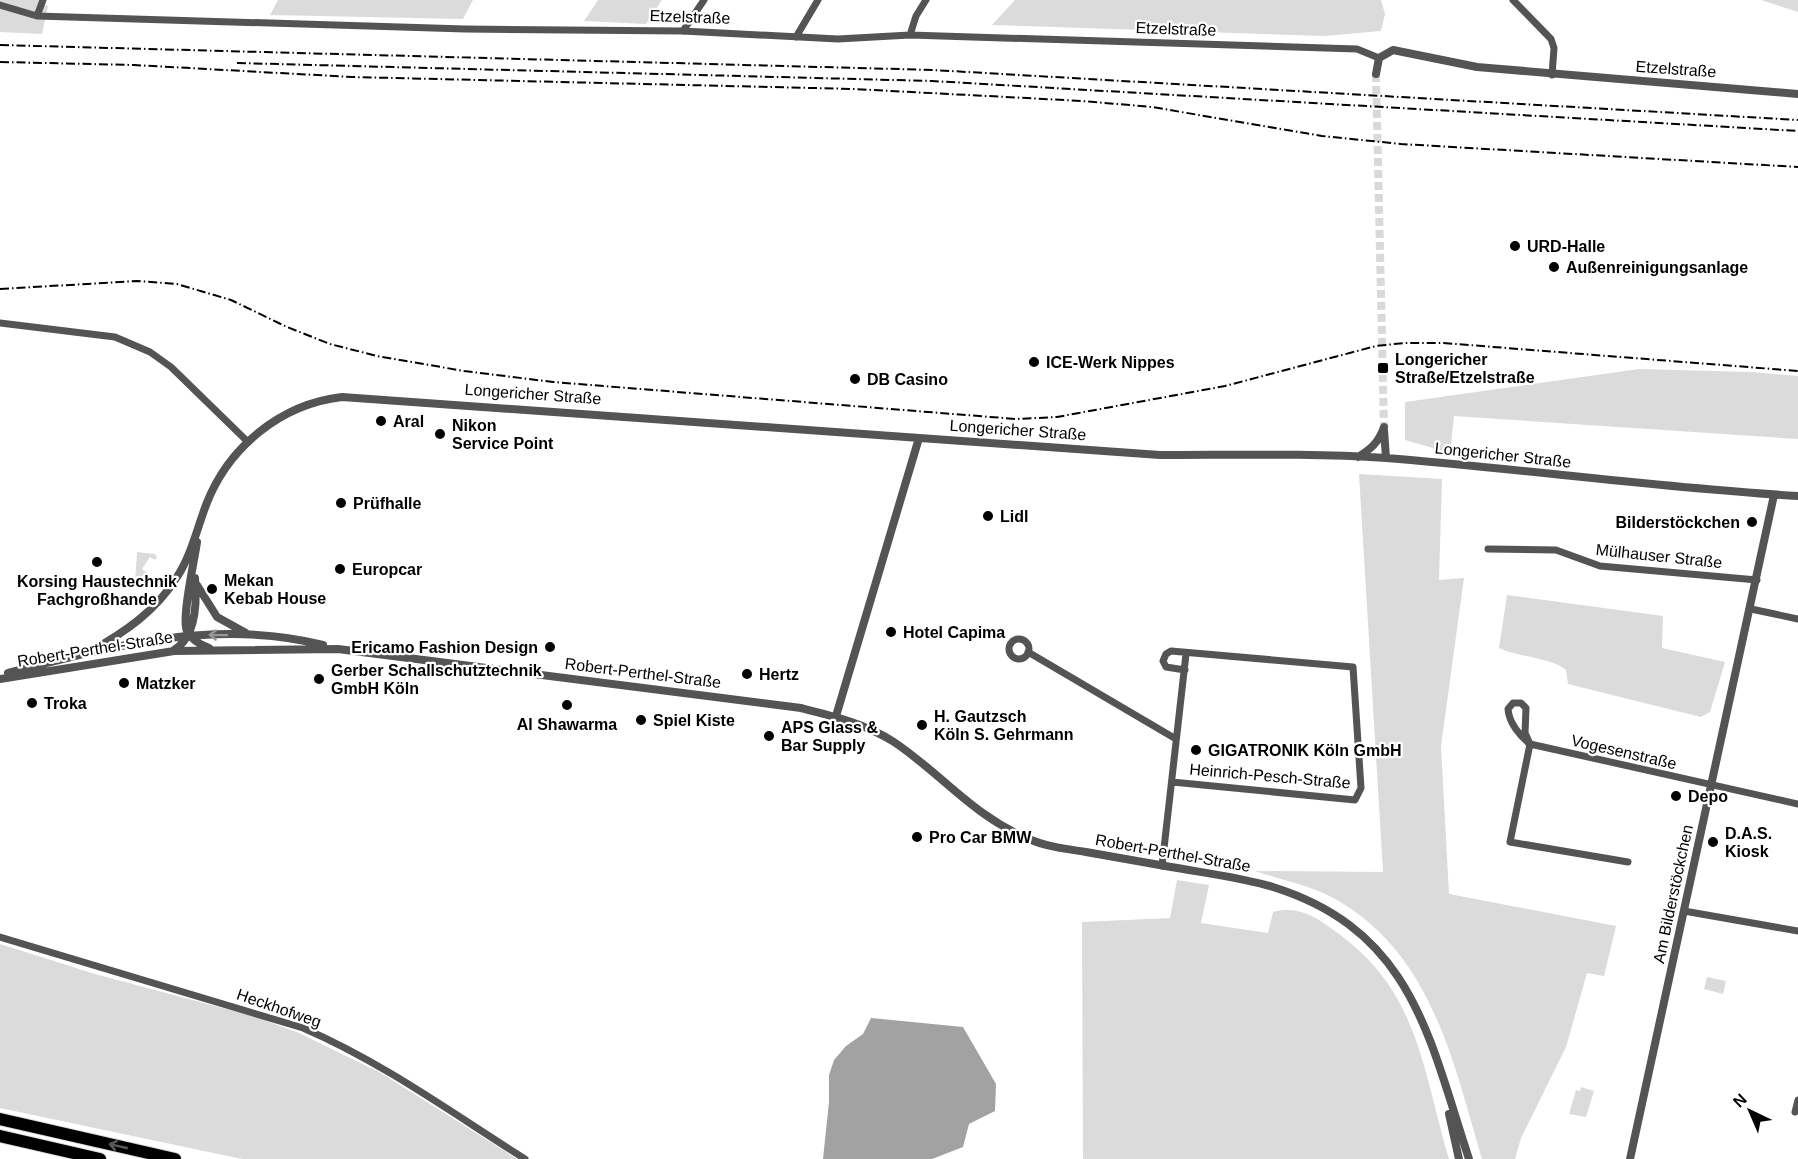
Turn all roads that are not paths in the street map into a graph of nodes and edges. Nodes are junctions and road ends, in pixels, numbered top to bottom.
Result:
1 (43, 0) edge
2 (704, 0) edge
3 (818, 0) edge
4 (926, 0) edge
5 (1513, 0) edge
6 (0, 5) edge
7 (37, 16) junction
8 (683, 31) junction
9 (910, 35) junction
10 (796, 37) junction
11 (1378, 58) junction
12 (1376, 74) tunnel mouth
13 (1552, 75) junction
14 (1798, 94) edge
15 (0, 323) edge
16 (919, 438) junction
17 (248, 442) junction
18 (1358, 457) junction
19 (1386, 458) junction
20 (1774, 495) junction
21 (1798, 496) edge
22 (200, 526) junction
23 (1488, 549) dead end
24 (194, 568) junction
25 (1757, 580) junction
26 (196, 581) junction
27 (1751, 609) junction
28 (1798, 619) edge
29 (190, 634) junction
30 (252, 636) junction
31 (338, 649) junction
32 (213, 650) junction
33 (92, 651) junction
34 (174, 651) junction
35 (1028, 652) dead end
36 (1186, 654) junction
37 (1185, 670) junction
38 (0, 677) edge
39 (836, 716) junction
40 (1176, 739) junction
41 (1530, 744) junction
42 (1172, 782) junction
43 (1712, 785) junction
44 (1798, 804) edge
45 (1629, 862) dead end
46 (1162, 866) junction
47 (1684, 911) junction
48 (1798, 931) edge
49 (0, 937) edge
50 (1443, 1081) junction
51 (1798, 1100) edge
52 (1795, 1112) dead end
53 (0, 1119) edge
54 (0, 1136) edge
55 (100, 1159) edge
56 (175, 1159) edge
57 (525, 1159) edge
58 (1459, 1159) edge
59 (1469, 1159) edge
60 (1630, 1159) edge

1 - 7 street
2 - 8 street
3 - 10 street
4 - 9 street
5 - 13 street
6 - 7 street, Etzelstraße
7 - 8 street, Etzelstraße
8 - 10 street, Etzelstraße
9 - 10 street, Etzelstraße
9 - 11 street, Etzelstraße
11 - 12 street
11 - 13 street, Etzelstraße
13 - 14 street, Etzelstraße
15 - 17 street
16 - 17 street, Longericher Straße
16 - 18 street, Longericher Straße
16 - 39 street
17 - 22 street, Longericher Straße
18 - 19 street, Longericher Straße
18 - 19 street
19 - 20 street, Longericher Straße
20 - 21 street, Longericher Straße
20 - 25 street, Am Bilderstöckchen
22 - 24 street, Longericher Straße
22 - 33 street, Longericher Straße
23 - 25 street, Mülhauser Straße
24 - 26 street, Longericher Straße
24 - 29 street, Longericher Straße
25 - 27 street, Am Bilderstöckchen
26 - 29 street, Longericher Straße
26 - 30 street, Longericher Straße
27 - 28 street
27 - 43 street, Am Bilderstöckchen
30 -> 29 street, Robert-Perthel-Straße
29 - 32 street
29 - 33 street, Robert-Perthel-Straße
29 - 34 street
30 - 31 street, Robert-Perthel-Straße
31 - 32 street, Robert-Perthel-Straße
31 - 39 street, Robert-Perthel-Straße
32 - 34 street, Robert-Perthel-Straße
33 - 38 street, Robert-Perthel-Straße
34 - 38 street, Robert-Perthel-Straße
35 - 40 street
36 - 37 street
36 - 37 street
36 - 42 street, Heinrich-Pesch-Straße
37 - 40 street
39 - 46 street, Robert-Perthel-Straße
40 - 42 street
41 - 41 street
41 - 43 street, Vogesenstraße
41 - 45 street
42 - 46 street
43 - 44 street, Vogesenstraße
43 - 47 street, Am Bilderstöckchen
46 - 50 street, Robert-Perthel-Straße
47 - 48 street
47 - 60 street, Am Bilderstöckchen
49 - 57 street, Heckhofweg
50 - 58 street, Robert-Perthel-Straße
50 - 59 street, Robert-Perthel-Straße
51 - 52 street
56 -> 53 highway
54 - 55 highway

